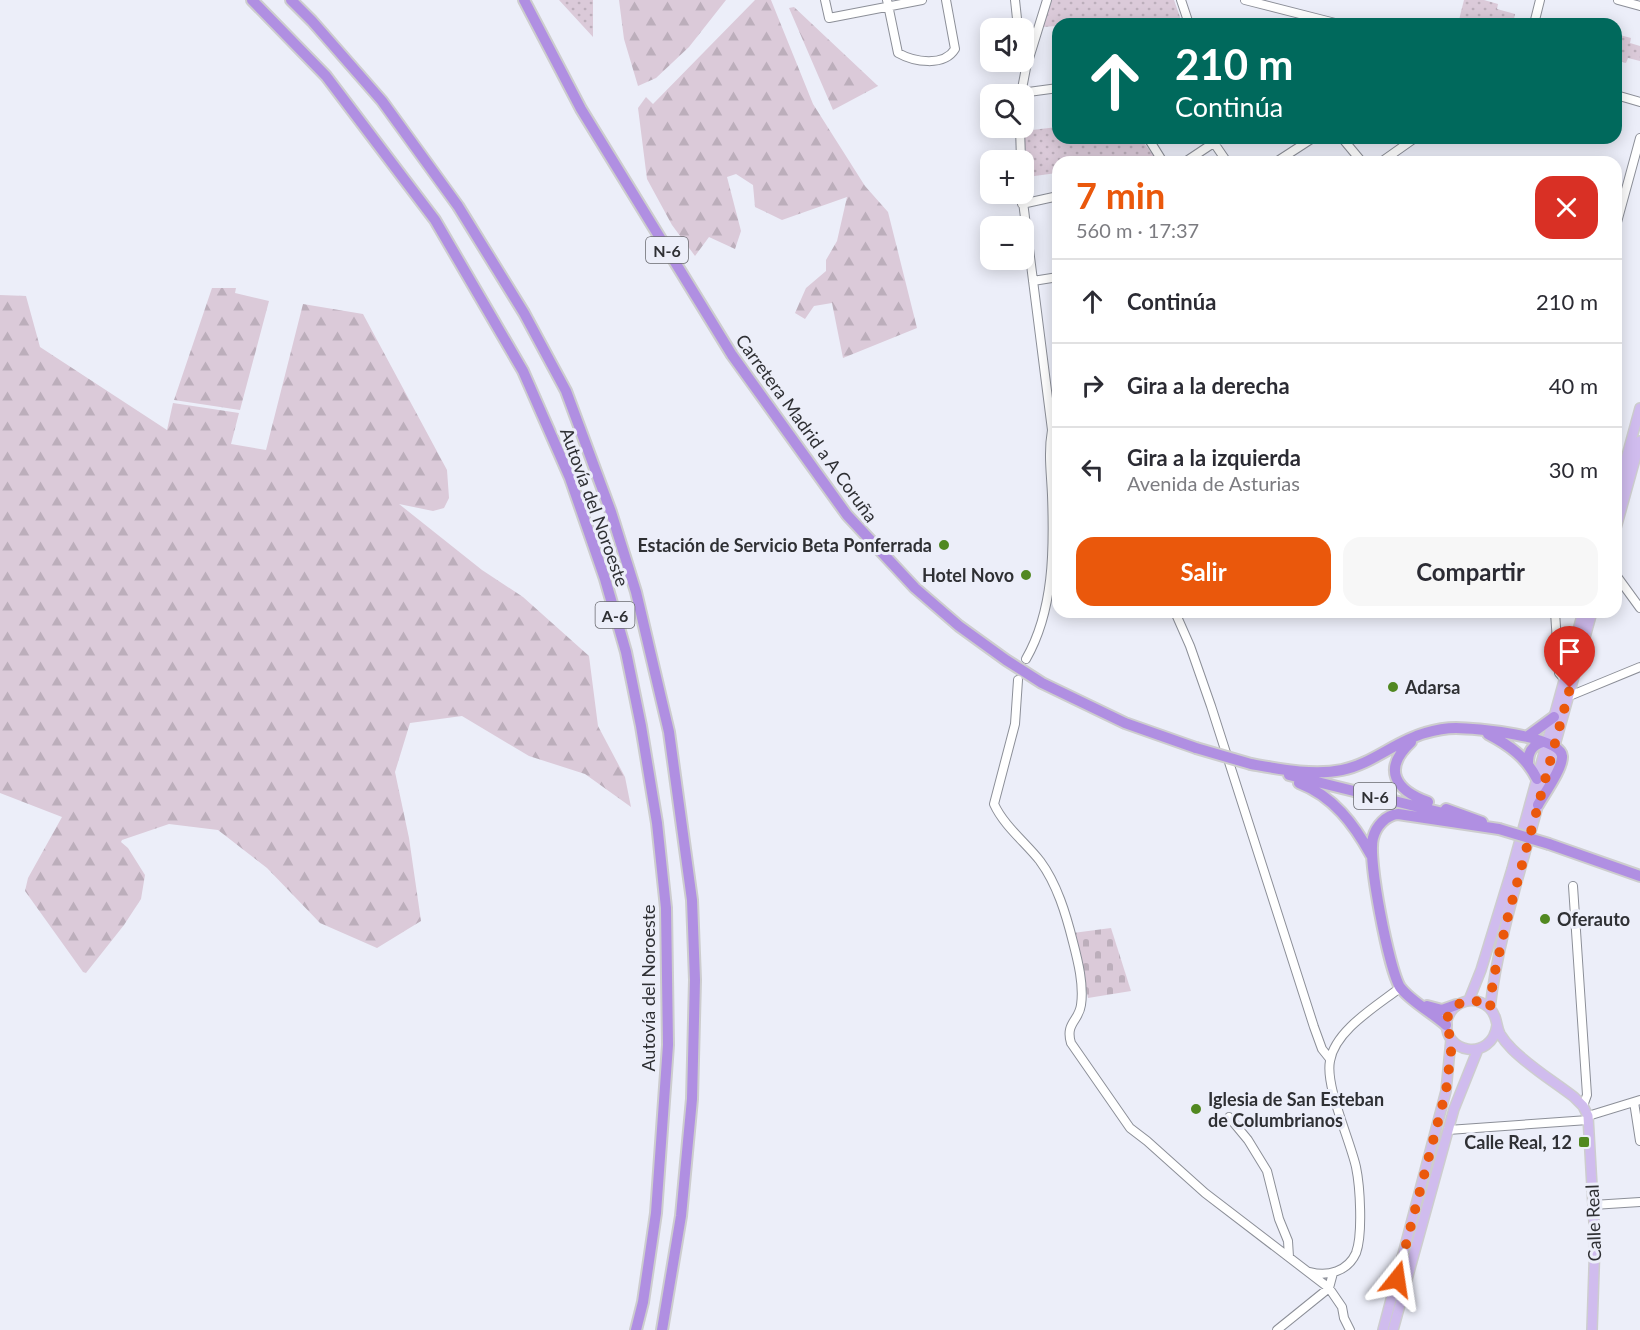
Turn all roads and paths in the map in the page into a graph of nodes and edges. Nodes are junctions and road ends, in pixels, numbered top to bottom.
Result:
1 (252, 0) edge
2 (291, 0) edge
3 (524, 0) edge
4 (825, 0) edge
5 (922, 0) edge
6 (946, 0) edge
7 (1016, 0) edge
8 (1047, 0) edge
9 (1181, 0) edge
10 (1245, 0) edge
11 (1540, 0) edge
12 (1618, 0) edge
13 (888, 3) edge
14 (1640, 6) edge
15 (1017, 18) edge
16 (1187, 18) edge
17 (1316, 18) edge
18 (1536, 18) edge
19 (1034, 42) edge
20 (1052, 89) edge
21 (1034, 92) edge
22 (1622, 97) edge
23 (1640, 102) edge
24 (1640, 138) edge
25 (1208, 144) edge
26 (1304, 144) edge
27 (1347, 144) edge
28 (1406, 144) edge
29 (1193, 156) edge
30 (1285, 156) edge
31 (1357, 156) edge
32 (1390, 156) edge
33 (1052, 197) edge
34 (1622, 197) edge
35 (1034, 201) edge
36 (1022, 204) edge
37 (1052, 278) edge
38 (1033, 281) junction
39 (1640, 408) edge
40 (1052, 416) edge
41 (1052, 440) edge
42 (1640, 441) edge
43 (1622, 474) edge
44 (1622, 506) edge
45 (1052, 523) edge
46 (1052, 555) edge
47 (1622, 583) edge
48 (1640, 608) edge
49 (1178, 618) edge
50 (1555, 618) edge
51 (1581, 618) edge
52 (1590, 618) edge
53 (1026, 659) dead end
54 (1640, 667) edge
55 (1018, 680) dead end
56 (1564, 680) junction
57 (1568, 698) junction
58 (1554, 717) junction
59 (1482, 731) junction
60 (1417, 735) junction
61 (1528, 736) junction
62 (1548, 743) junction
63 (1528, 763) junction
64 (1251, 764) junction
65 (1537, 779) junction
66 (1538, 805) joint
67 (1499, 829) junction
68 (1371, 855) junction
69 (1640, 876) edge
70 (1573, 886) dead end
71 (1401, 987) junction
72 (1469, 1000) junction
73 (1420, 1004) junction
74 (1456, 1005) junction
75 (1490, 1008) junction
76 (1446, 1025) junction
77 (1497, 1025) junction
78 (1451, 1039) junction
79 (1488, 1044) junction
80 (1510, 1047) junction
81 (1478, 1049) junction
82 (1330, 1059) junction
83 (1638, 1104) edge
84 (1583, 1106) junction
85 (1229, 1117) dead end
86 (1588, 1118) junction
87 (1448, 1130) junction
88 (1640, 1141) edge
89 (1640, 1202) edge
90 (1593, 1205) junction
91 (1289, 1257) junction
92 (1302, 1269) junction
93 (1333, 1273) junction
94 (1329, 1288) junction
95 (1344, 1318) junction
96 (634, 1330) edge
97 (662, 1330) edge
98 (1277, 1330) edge
99 (1340, 1330) edge
100 (1350, 1330) edge
101 (1383, 1330) edge
102 (1393, 1330) edge
103 (1592, 1330) edge

1 - 96 highway, Autovía del Noroeste / A-6
2 - 97 highway, Autovía del Noroeste / A-6
3 - 64 highway, Carretera Madrid a A Coruña / N-6, bridge
4 - 13 street
5 - 13 street
6 - 13 street
7 - 15 street
8 - 19 street
9 - 16 street
10 - 17 street
11 - 18 street
12 - 14 street
20 - 21 street
22 - 23 street
24 - 34 street
25 - 29 street
26 - 30 street
27 - 31 street
28 - 32 street
33 - 35 street
36 - 38 street
37 - 38 street
38 - 40 street
39 - 43 main road
41 - 45 street
42 - 44 main road
46 - 53 street
47 - 48 street
49 - 82 street
50 - 56 street
51 - 56 main road
52 - 57 main road
54 - 57 street
55 - 91 street
56 - 58 main road
57 - 62 main road
58 - 61 highway
58 - 62 main road
59 - 60 highway
59 - 61 highway
59 - 63 highway
60 - 64 highway
60 - 67 highway
61 - 62 highway
62 - 63 highway
62 - 65 main road
62 - 66 highway
63 - 65 highway
64 - 67 highway, Carretera Madrid a A Coruña / N-6
64 - 68 highway
65 - 72 main road
66 - 75 main road
67 - 68 highway
67 - 69 highway, Carretera Madrid a A Coruña / N-6, bridge
68 - 71 highway
70 - 84 street
71 - 73 highway
71 - 82 street
72 - 74 main road
72 - 75 main road
73 - 74 highway
73 - 76 highway
74 - 76 main road
75 - 77 main road
76 - 78 main road
77 - 79 main road
77 - 80 main road
78 - 81 main road
78 - 101 main road
79 - 80 main road
79 - 81 main road
80 - 84 main road
81 - 87 main road
82 - 93 street
83 - 86 street
83 - 88 street
84 - 86 main road
85 - 91 street
86 - 87 street
86 - 90 main road, Calle Real
87 - 102 main road
89 - 90 street
90 - 103 main road, Calle Real
91 - 92 street
92 - 93 street
92 - 94 street
93 - 94 street
94 - 95 street
94 - 98 street
95 - 99 street
95 - 100 street

